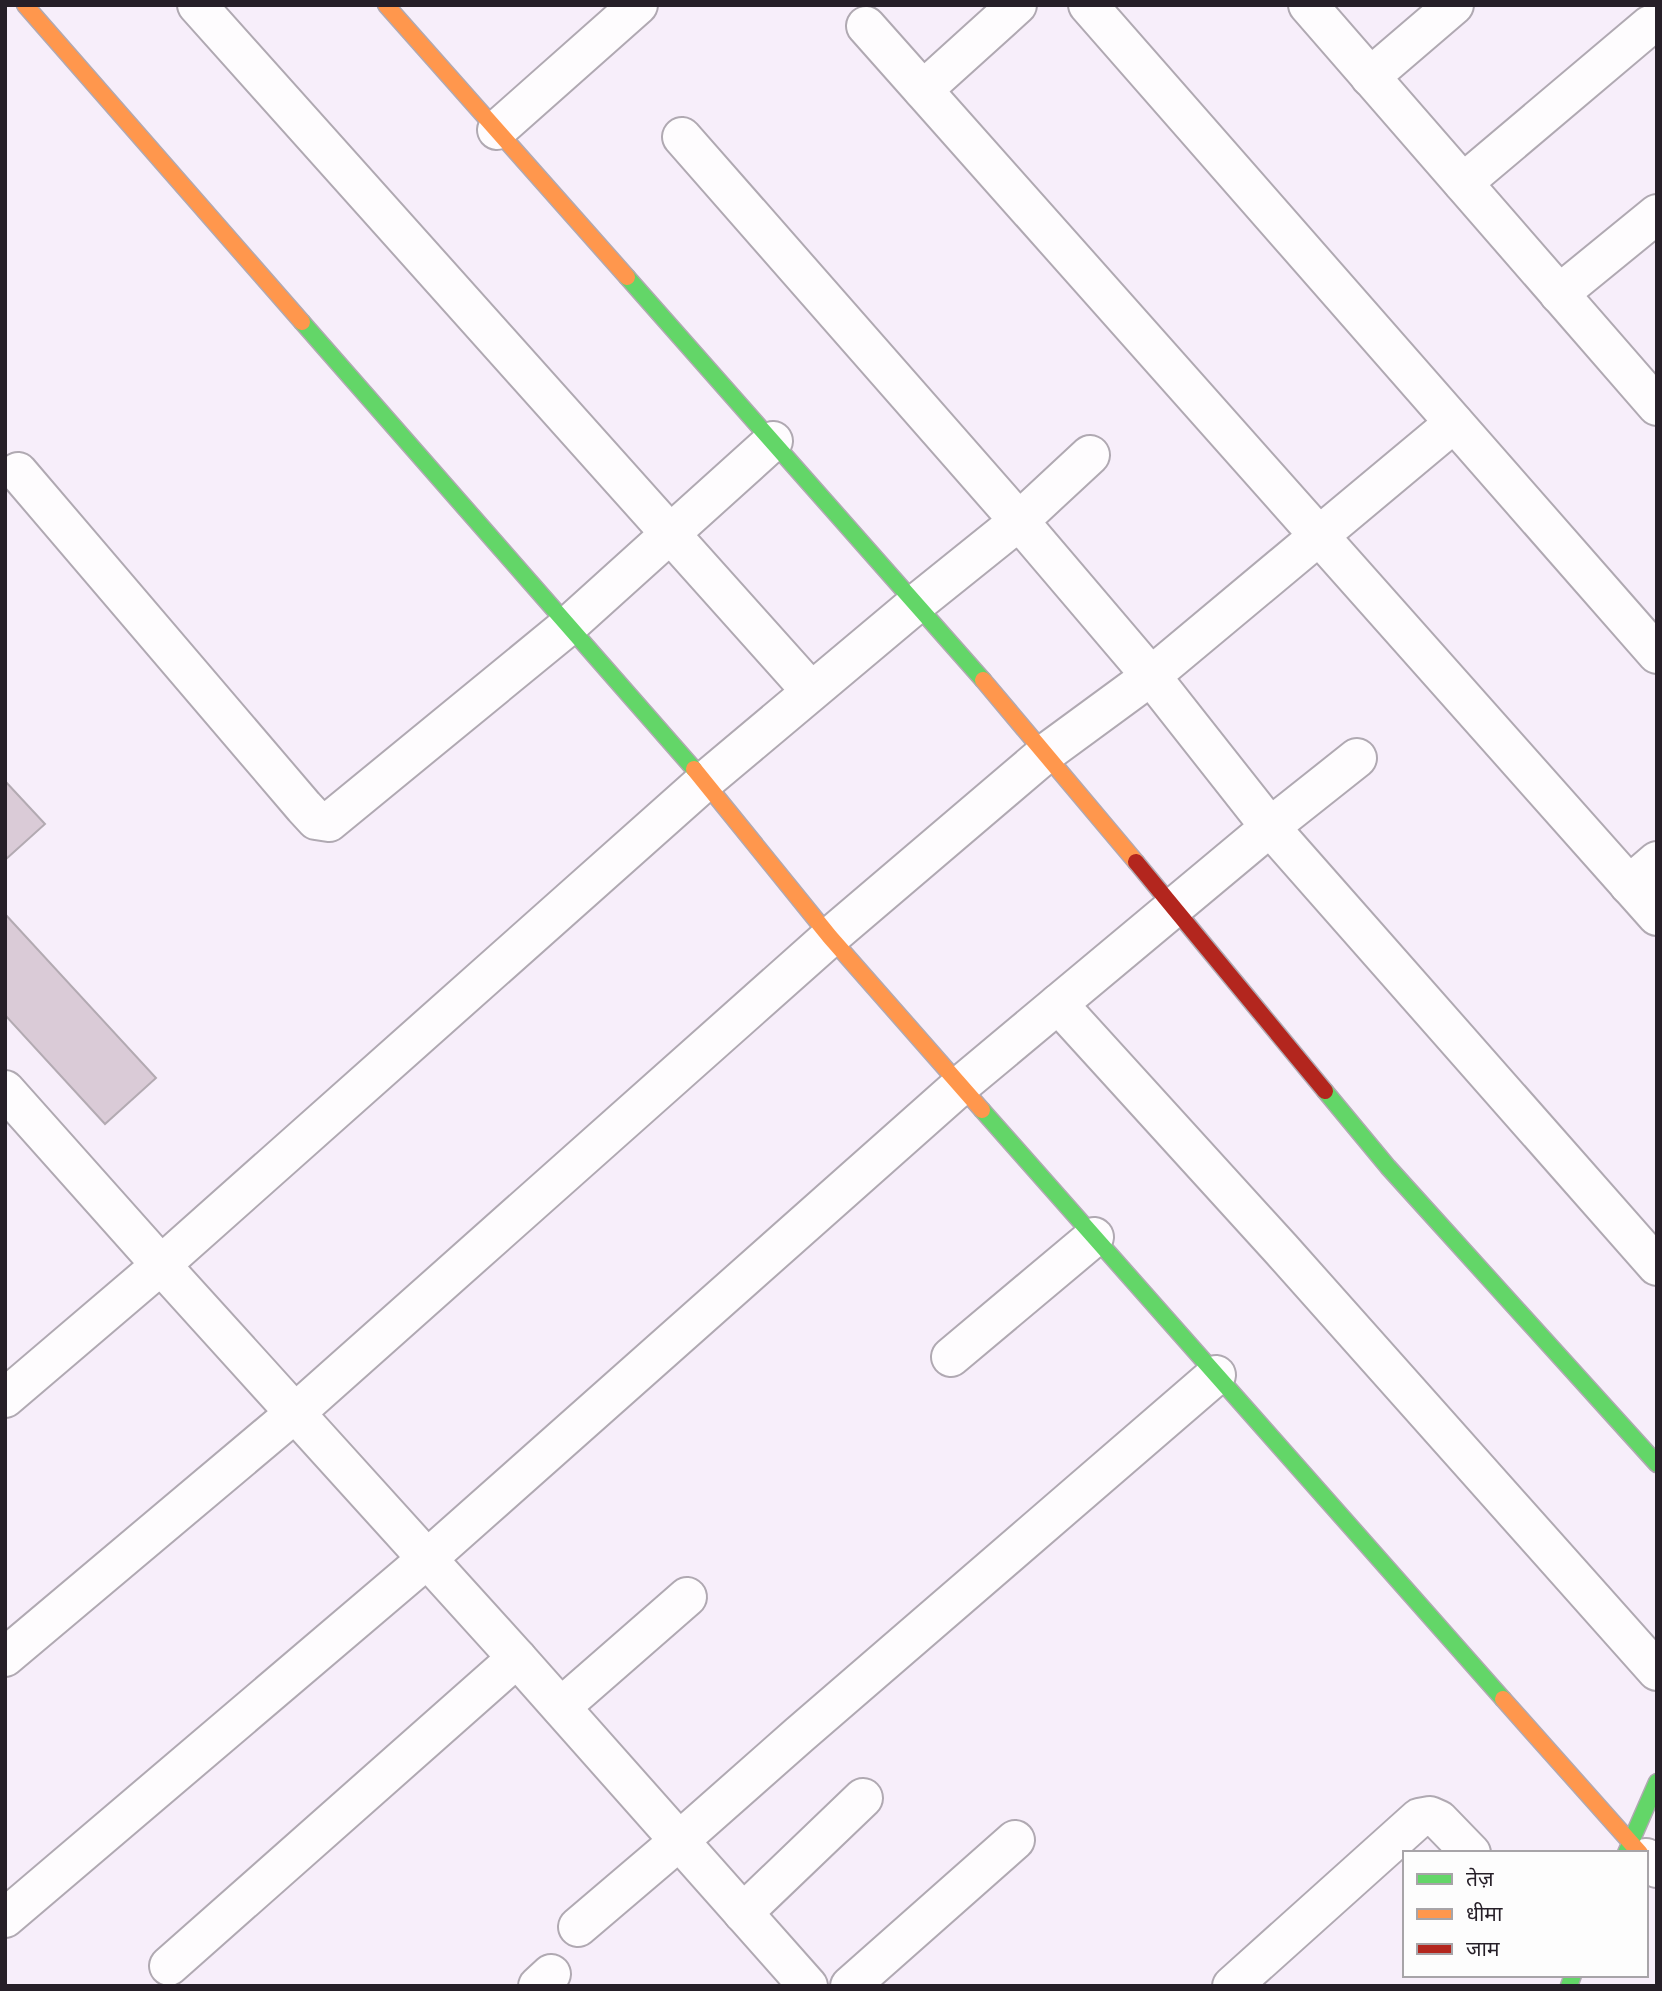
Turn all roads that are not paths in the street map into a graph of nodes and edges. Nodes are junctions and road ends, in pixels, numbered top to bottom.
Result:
1 (26, 5) edge
2 (197, 5) edge
3 (638, 5) edge
4 (1017, 5) edge
5 (1088, 5) edge
6 (1308, 5) edge
7 (1454, 5) edge
8 (392, 8) edge
9 (1650, 25) dead end
10 (866, 26) dead end
11 (1370, 77) junction
12 (923, 90) junction
13 (497, 130) junction
14 (682, 137) dead end
15 (1463, 183) junction
16 (1657, 214) edge
17 (1559, 294) junction
18 (1657, 406) edge
19 (1454, 423) junction
20 (773, 441) junction
21 (1090, 456) dead end
22 (18, 472) dead end
23 (1019, 521) junction
24 (670, 534) junction
25 (1319, 536) junction
26 (916, 603) junction
27 (568, 626) junction
28 (1657, 654) edge
29 (1151, 676) junction
30 (811, 691) junction
31 (1046, 753) junction
32 (1357, 758) dead end
33 (705, 781) junction
34 (1270, 827) junction
35 (1643, 873) edge
36 (1173, 908) junction
37 (1657, 916) edge
38 (830, 937) junction
39 (1058, 1004) junction
40 (961, 1085) junction
41 (5, 1090) edge
42 (1094, 1237) junction
43 (161, 1265) junction
44 (1657, 1266) edge
45 (951, 1357) dead end
46 (1216, 1375) junction
47 (5, 1398) edge
48 (295, 1413) junction
49 (1657, 1464) edge
50 (426, 1559) junction
51 (687, 1597) dead end
52 (5, 1657) edge
53 (517, 1658) junction
54 (1657, 1671) edge
55 (561, 1707) junction
56 (1657, 1782) edge
57 (863, 1798) dead end
58 (1015, 1840) dead end
59 (679, 1841) junction
60 (1469, 1851) edge
61 (1636, 1851) edge
62 (1641, 1851) edge
63 (743, 1913) junction
64 (5, 1918) edge
65 (578, 1927) dead end
66 (169, 1966) dead end
67 (808, 1986) edge
68 (850, 1986) edge
69 (1232, 1986) edge

1 - 27 street
2 - 24 street
3 - 13 street
4 - 12 street
5 - 19 street
6 - 11 street
7 - 11 street
8 - 13 street
9 - 15 street
10 - 12 street
11 - 15 street
12 - 25 street
13 - 20 street
14 - 23 street
15 - 17 street
16 - 17 street
17 - 18 street
19 - 25 street
19 - 28 street
20 - 24 street
20 - 26 street
21 - 23 street
22 - 27 street
23 - 26 street
23 - 29 street
24 - 27 street
24 - 30 street
25 - 29 street
25 - 35 street
26 - 30 street
26 - 31 street
27 - 33 street
29 - 31 street
29 - 34 street
30 - 33 street
31 - 36 street
31 - 38 street
32 - 34 street
33 - 38 street
33 - 43 street
34 - 36 street
34 - 44 street
35 - 37 street
36 - 39 street
36 - 49 street
38 - 40 street
38 - 48 street
39 - 40 street
39 - 54 street
40 - 42 street
40 - 50 street
41 - 43 street
42 - 45 street
42 - 46 street
43 - 47 street
43 - 48 street
46 - 59 street
46 - 61 street
48 - 50 street
48 - 52 street
50 - 53 street
50 - 64 street
51 - 55 street
53 - 55 street
53 - 66 street
55 - 59 street
56 - 62 street
57 - 63 street
58 - 68 street
59 - 63 street
59 - 65 street
60 - 69 street
63 - 67 street

